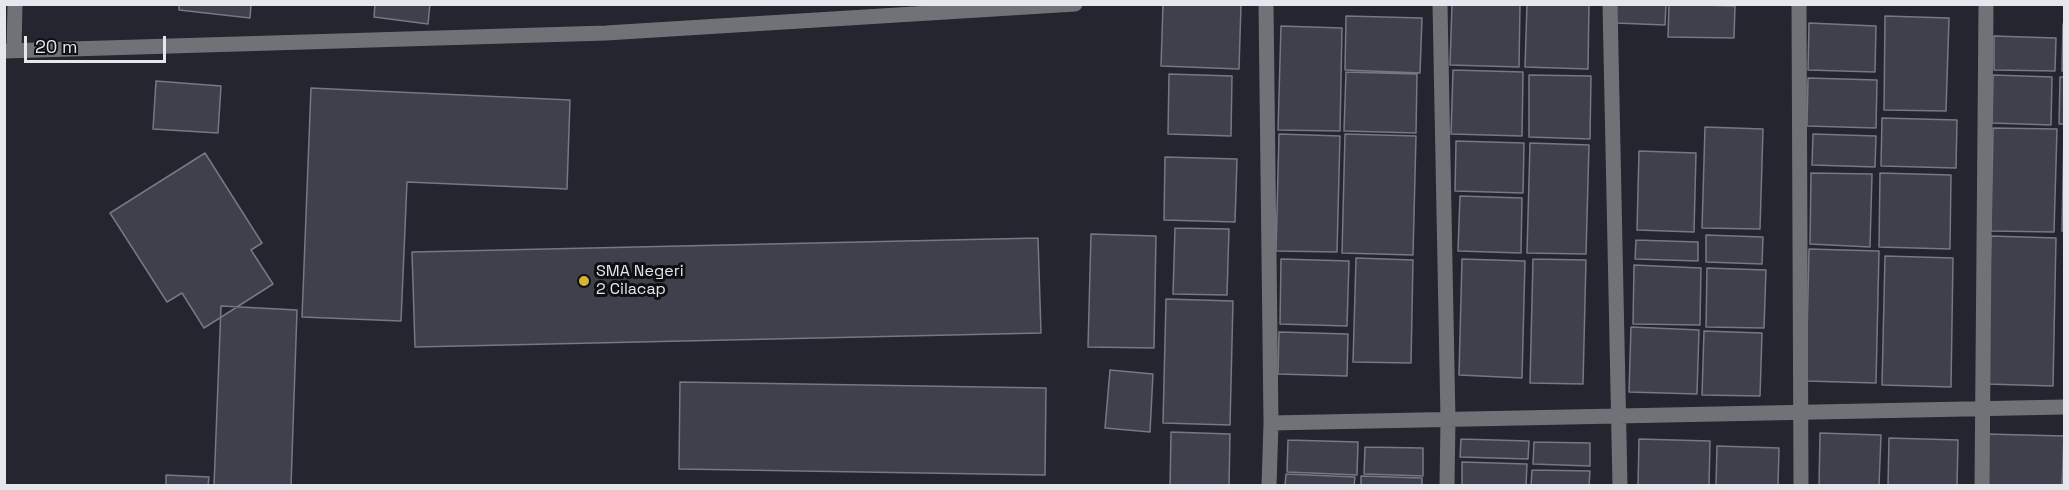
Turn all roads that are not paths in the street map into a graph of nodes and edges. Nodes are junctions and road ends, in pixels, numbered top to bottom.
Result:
1 (15, 4) edge
2 (1075, 4) edge
3 (1266, 4) edge
4 (1440, 4) edge
5 (1610, 4) edge
6 (1799, 4) edge
7 (1986, 4) edge
8 (9, 51) edge
9 (2064, 407) edge
10 (1982, 409) junction
11 (1802, 413) junction
12 (1620, 417) junction
13 (1448, 420) junction
14 (1271, 423) junction
15 (1269, 486) edge
16 (1447, 486) edge
17 (1620, 486) edge
18 (1802, 486) edge
19 (1982, 486) edge

1 - 8 street
2 - 8 street
3 - 14 street
4 - 13 street
5 - 12 street
6 - 11 street
7 - 10 street
9 - 10 street
10 - 11 street
10 - 19 street
11 - 12 street
11 - 18 street
12 - 13 street
12 - 17 street
13 - 14 street
13 - 16 street
14 - 15 street

